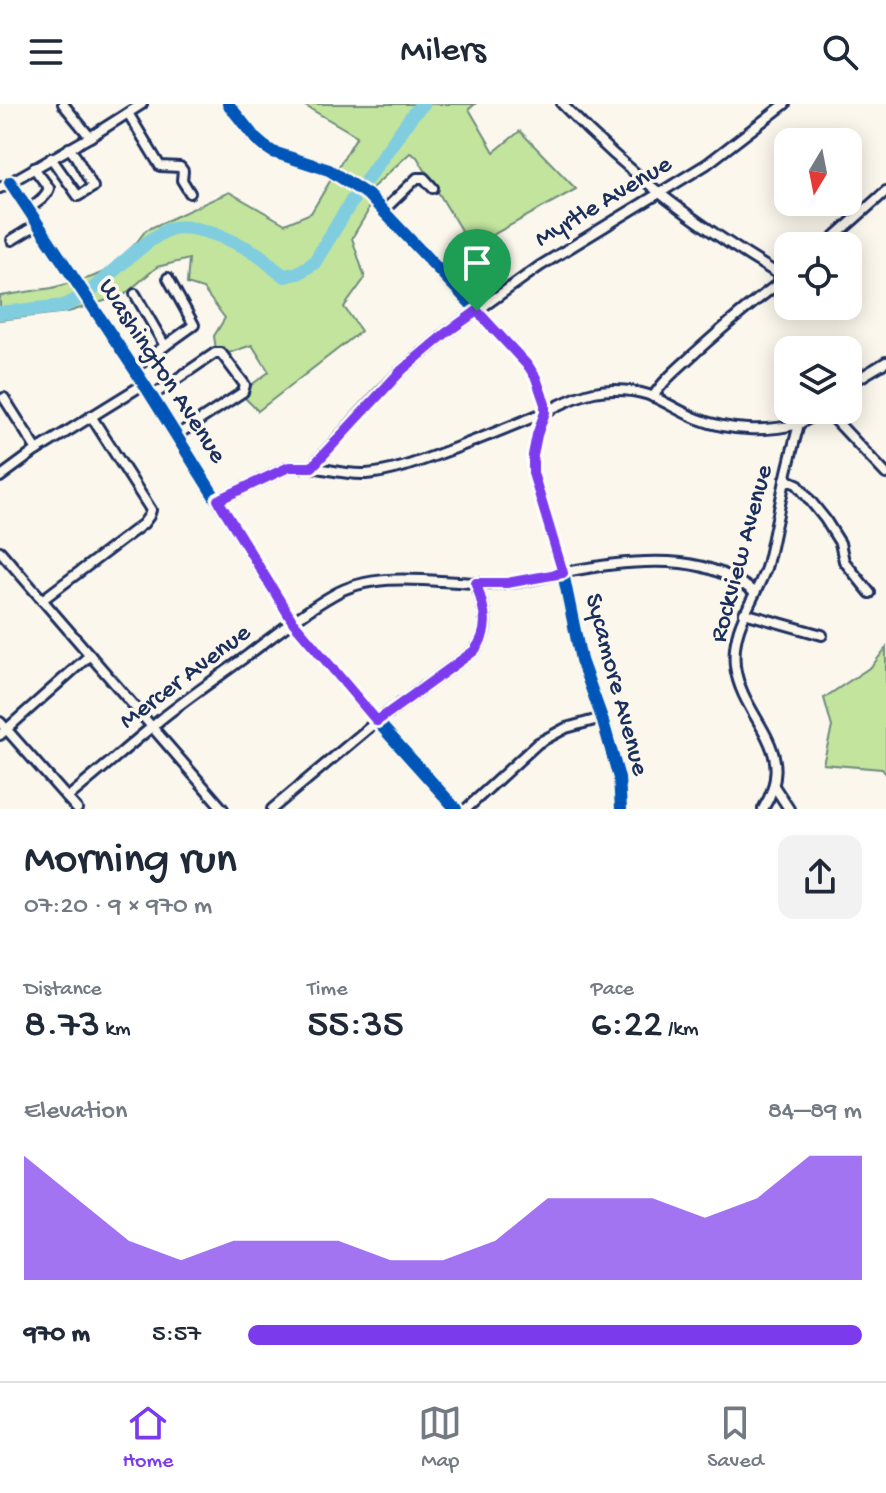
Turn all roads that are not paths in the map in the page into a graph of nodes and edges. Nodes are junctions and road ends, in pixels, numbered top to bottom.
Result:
1 (63, 104) edge
2 (142, 104) edge
3 (228, 104) edge
4 (562, 104) edge
5 (785, 104) edge
6 (128, 113) junction
7 (90, 137) junction
8 (69, 148) junction
9 (51, 158) junction
10 (34, 168) junction
11 (10, 182) junction
12 (0, 188) edge
13 (433, 188) dead end
14 (886, 191) edge
15 (190, 193) dead end
16 (659, 194) junction
17 (28, 209) junction
18 (383, 211) junction
19 (38, 224) junction
20 (840, 232) edge
21 (12, 240) dead end
22 (774, 270) edge
23 (168, 278) dead end
24 (774, 286) edge
25 (135, 294) dead end
26 (477, 311) junction
27 (165, 346) junction
28 (886, 362) edge
29 (134, 368) junction
30 (862, 376) edge
31 (144, 384) junction
32 (152, 396) junction
33 (653, 397) junction
34 (4, 398) dead end
35 (545, 412) junction
36 (91, 416) junction
37 (799, 424) joint
38 (838, 424) edge
39 (177, 435) junction
40 (37, 450) junction
41 (312, 467) junction
42 (886, 474) edge
43 (0, 477) edge
44 (785, 479) junction
45 (218, 500) junction
46 (0, 551) edge
47 (563, 573) junction
48 (476, 583) junction
49 (754, 592) junction
50 (870, 593) dead end
51 (42, 600) junction
52 (744, 613) junction
53 (293, 622) junction
54 (822, 635) dead end
55 (90, 655) junction
56 (602, 718) junction
57 (377, 721) junction
58 (152, 727) junction
59 (2, 728) edge
60 (774, 786) junction
61 (67, 798) junction
62 (77, 809) edge
63 (223, 809) edge
64 (272, 809) edge
65 (456, 809) edge
66 (466, 809) edge
67 (621, 809) edge
68 (763, 809) edge
69 (789, 809) edge

1 - 7 street
2 - 6 street
3 - 18 street
4 - 16 street
5 - 16 street, Myrtle Avenue
6 - 7 street
6 - 15 street
7 - 8 street
8 - 9 street
8 - 9 street
9 - 10 street
10 - 11 street
10 - 17 street
11 - 12 street
11 - 17 street, Washington Avenue
13 - 18 street
14 - 20 street
16 - 22 street
16 - 26 street, Myrtle Avenue
17 - 19 street, Washington Avenue
18 - 26 street
19 - 21 street
19 - 29 street, Washington Avenue
23 - 27 street
24 - 33 street
25 - 27 street
26 - 35 street
26 - 41 street, Myrtle Avenue
27 - 29 street
28 - 30 street
29 - 31 street, Washington Avenue
31 - 32 street, Washington Avenue
31 - 36 street
32 - 39 street, Washington Avenue
32 - 39 street
33 - 35 street
33 - 37 street
34 - 40 street
35 - 41 street
35 - 47 street, Sycamore Avenue
36 - 40 street
36 - 51 street
37 - 44 street, Rockview Avenue
38 - 42 street
39 - 45 street, Washington Avenue
40 - 43 street
41 - 45 street
44 - 49 street, Rockview Avenue
44 - 50 street
45 - 53 street, Washington Avenue
46 - 51 street
47 - 48 street, Mercer Avenue
47 - 49 street, Mercer Avenue
47 - 56 street, Sycamore Avenue
48 - 53 street, Mercer Avenue
48 - 57 street
49 - 52 street, Rockview Avenue
51 - 55 street
52 - 54 street
52 - 60 street, Rockview Avenue
53 - 57 street, Washington Avenue
53 - 58 street, Mercer Avenue
55 - 58 street
55 - 59 street
56 - 66 street
56 - 67 street, Sycamore Avenue
57 - 64 street
57 - 65 street, Washington Avenue
58 - 61 street, Mercer Avenue
58 - 63 street
59 - 61 street
60 - 68 street
60 - 69 street
61 - 62 street

